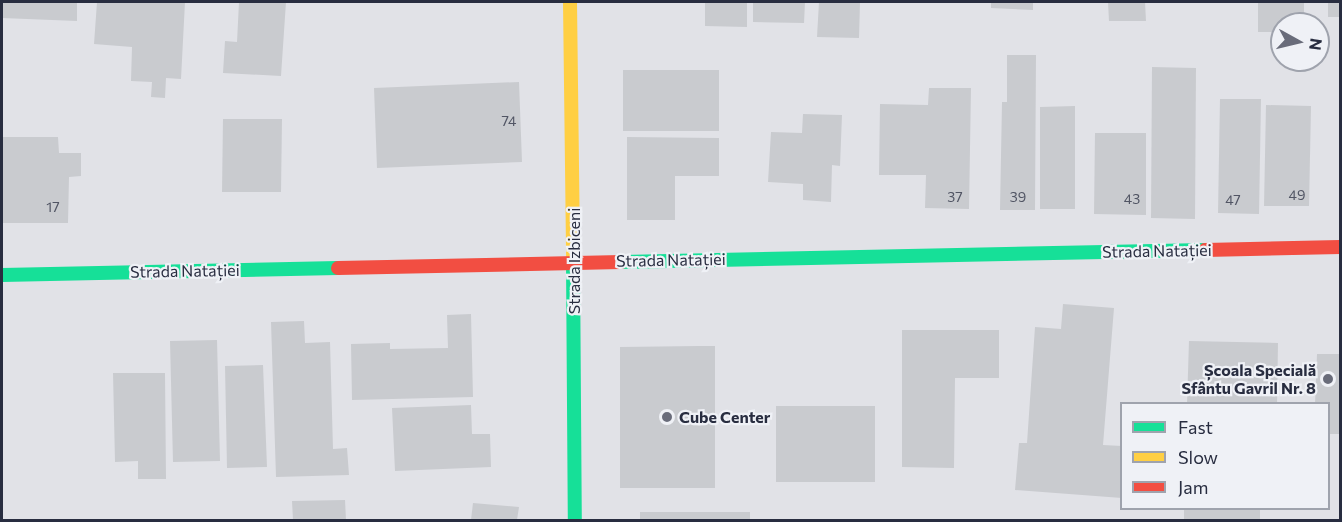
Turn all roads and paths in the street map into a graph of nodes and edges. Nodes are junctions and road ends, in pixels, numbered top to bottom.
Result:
1 (570, 2) edge
2 (1341, 247) edge
3 (574, 263) junction
4 (2, 275) edge
5 (575, 520) edge

1 - 3 street, Strada Izbiceni
2 - 3 street, Strada Natației
3 - 4 street, Strada Natației
3 - 5 street, Strada Izbiceni

